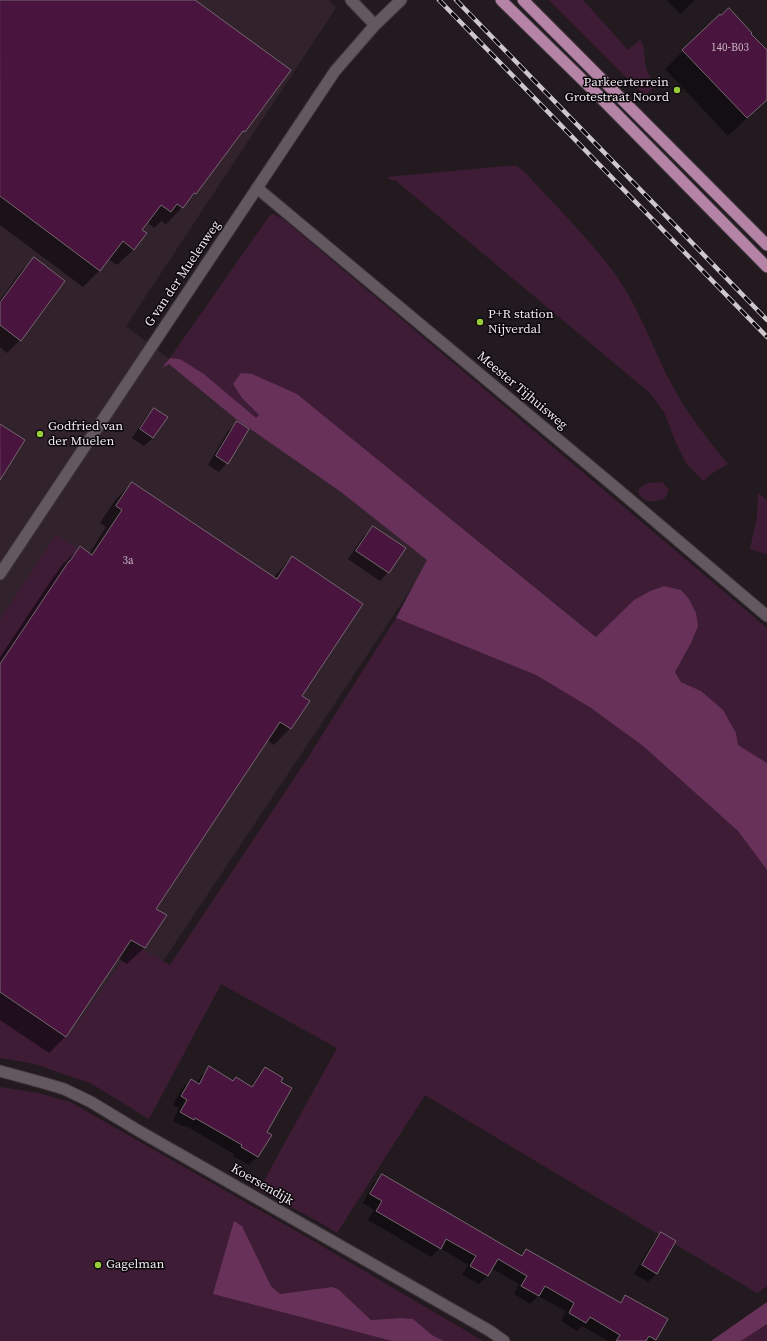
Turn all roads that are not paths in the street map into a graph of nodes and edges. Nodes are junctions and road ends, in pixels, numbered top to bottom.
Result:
1 (351, 0) edge
2 (402, 0) edge
3 (501, 0) edge
4 (523, 0) edge
5 (375, 26) junction
6 (257, 188) junction
7 (767, 245) edge
8 (767, 267) edge
9 (0, 574) edge
10 (767, 616) edge
11 (0, 1071) edge
12 (504, 1341) edge

1 - 5 street
2 - 5 street, G van der Muelenweg
3 - 8 main road
4 - 7 main road
5 - 6 street, G van der Muelenweg
6 - 9 street, G van der Muelenweg
6 - 10 street, Meester Tijhuisweg
11 - 12 street, Koersendijk

